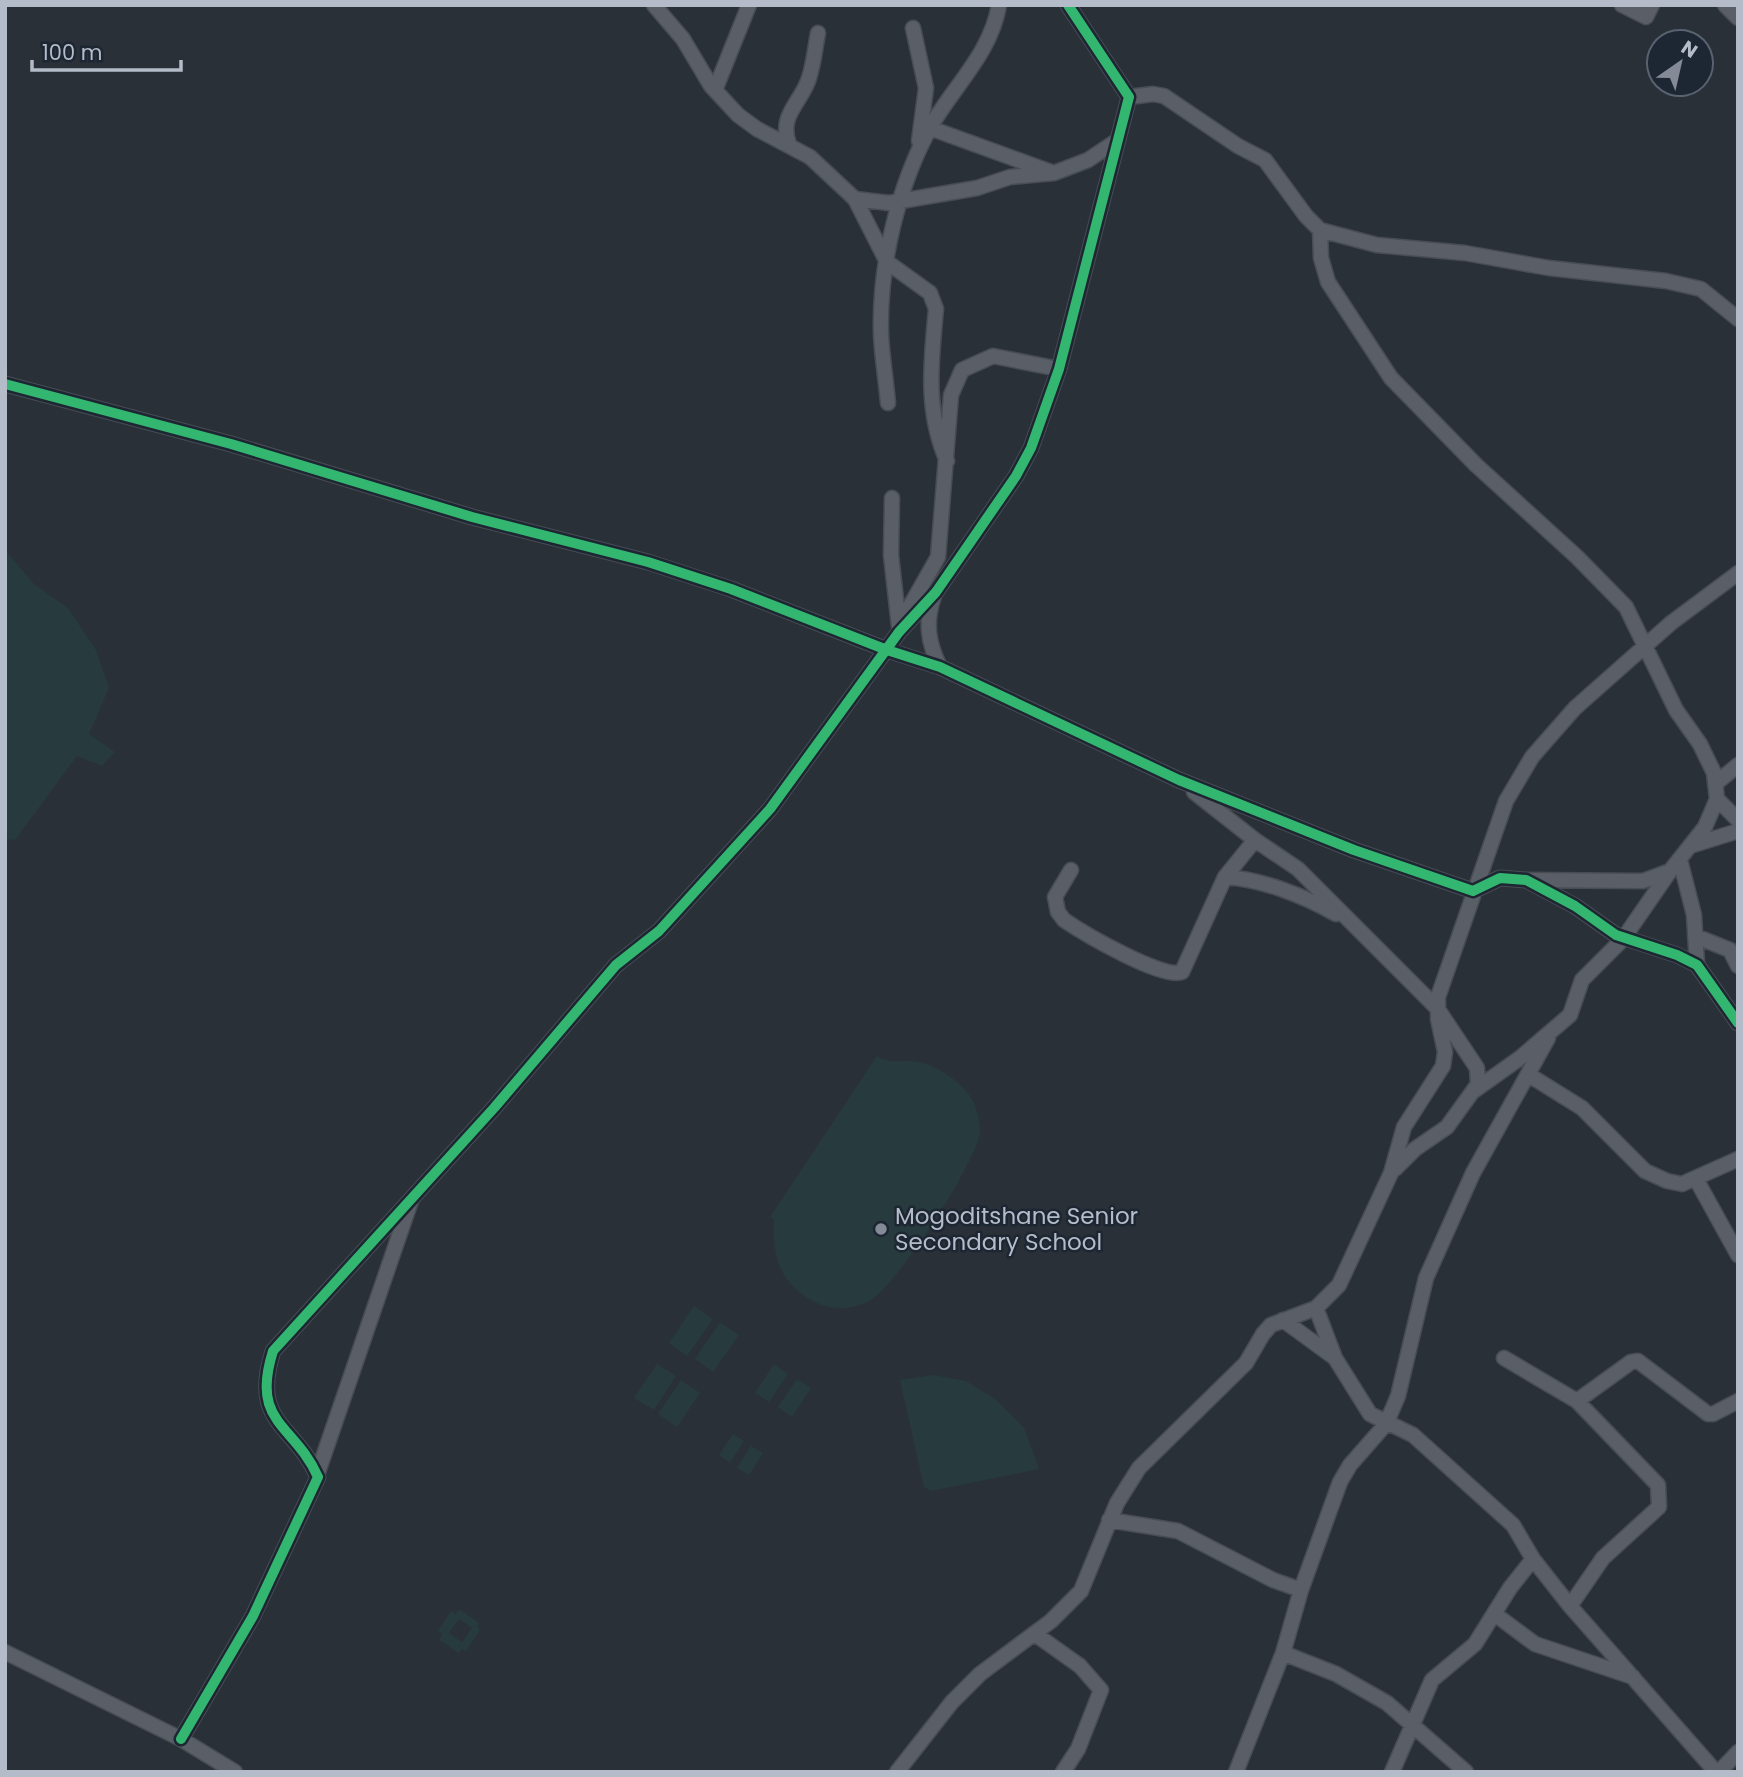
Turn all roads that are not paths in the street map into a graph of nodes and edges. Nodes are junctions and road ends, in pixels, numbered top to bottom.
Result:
1 (654, 5) edge
2 (749, 5) edge
3 (999, 5) edge
4 (1068, 5) edge
5 (1622, 5) edge
6 (1652, 5) edge
7 (1725, 5) edge
8 (1738, 18) edge
9 (913, 28) dead end
10 (818, 33) dead end
11 (715, 90) junction
12 (1129, 97) junction
13 (930, 128) junction
14 (1118, 140) junction
15 (789, 144) junction
16 (915, 159) junction
17 (1054, 173) junction
18 (855, 200) junction
19 (901, 200) junction
20 (1320, 230) junction
21 (887, 262) junction
22 (1738, 319) edge
23 (1059, 369) junction
24 (5, 384) edge
25 (888, 403) dead end
26 (947, 461) junction
27 (892, 498) dead end
28 (938, 557) junction
29 (1738, 573) edge
30 (936, 592) junction
31 (899, 629) junction
32 (1643, 647) junction
33 (887, 650) junction
34 (940, 667) junction
35 (1738, 765) edge
36 (1179, 780) junction
37 (1716, 792) junction
38 (1738, 820) edge
39 (1738, 831) edge
40 (1255, 840) junction
41 (1689, 847) junction
42 (1680, 860) junction
43 (1071, 870) dead end
44 (1670, 871) junction
45 (1225, 877) junction
46 (1526, 880) junction
47 (1473, 891) junction
48 (1353, 924) junction
49 (1695, 936) junction
50 (1623, 939) junction
51 (1697, 965) junction
52 (1738, 966) edge
53 (1437, 1008) junction
54 (1738, 1023) edge
55 (1554, 1029) junction
56 (1529, 1075) junction
57 (1475, 1090) junction
58 (1738, 1159) edge
59 (1391, 1173) junction
60 (1696, 1179) junction
61 (414, 1193) junction
62 (1738, 1255) edge
63 (1316, 1308) junction
64 (1283, 1320) junction
65 (1335, 1358) junction
66 (1504, 1358) dead end
67 (1577, 1401) junction
68 (1738, 1401) edge
69 (1386, 1424) junction
70 (317, 1475) junction
71 (1109, 1520) junction
72 (1533, 1559) junction
73 (1301, 1590) junction
74 (1570, 1606) junction
75 (1496, 1615) junction
76 (1035, 1634) junction
77 (5, 1652) edge
78 (1283, 1653) junction
79 (1636, 1678) junction
80 (1411, 1727) junction
81 (181, 1739) junction
82 (1738, 1752) edge
83 (235, 1772) edge
84 (897, 1772) edge
85 (1063, 1772) edge
86 (1237, 1772) edge
87 (1392, 1772) edge
88 (1466, 1772) edge
89 (1717, 1772) edge

1 - 11 street
2 - 11 street
3 - 13 street
4 - 12 street
5 - 6 street
7 - 8 street
9 - 16 street
10 - 15 street
11 - 15 street
12 - 14 street
12 - 20 street
13 - 16 street
13 - 17 street
14 - 17 street
14 - 23 street
15 - 18 street
16 - 19 street
17 - 19 street
18 - 19 street
18 - 21 street
19 - 21 street
20 - 22 street
20 - 32 street
21 - 25 street
21 - 26 street
23 - 26 street
23 - 30 street
24 - 33 street
26 - 28 street
27 - 31 street
28 - 30 street
28 - 31 street
29 - 32 street
30 - 31 street
30 - 34 street
31 - 33 street
32 - 37 street
32 - 47 street
33 - 34 street
33 - 61 street
34 - 36 street
35 - 37 street
36 - 40 street
36 - 47 street
37 - 38 street
37 - 41 street
39 - 41 street
40 - 45 street
40 - 48 street
41 - 42 street
42 - 44 street
42 - 49 street
43 - 45 street
44 - 46 street
44 - 50 street
45 - 48 street
46 - 47 street
46 - 50 street
47 - 53 street
48 - 53 street
49 - 51 street
49 - 52 street
50 - 51 street
50 - 55 street
51 - 54 street
53 - 57 street
53 - 59 street
55 - 56 street
55 - 57 street
56 - 60 street
56 - 69 street
57 - 59 street
58 - 60 street
59 - 63 street
60 - 62 street
61 - 70 street
61 - 70 street
63 - 64 street
63 - 65 street
64 - 65 street
64 - 71 street
65 - 69 street
66 - 67 street
67 - 68 street
67 - 74 street
69 - 72 street
69 - 73 street
70 - 81 street
71 - 73 street
71 - 76 street
72 - 74 street
72 - 75 street
73 - 78 street
74 - 79 street
75 - 79 street
75 - 80 street
76 - 84 street
76 - 85 street
77 - 81 street
78 - 80 street
78 - 86 street
79 - 89 street
80 - 87 street
80 - 88 street
81 - 83 street
82 - 89 street

